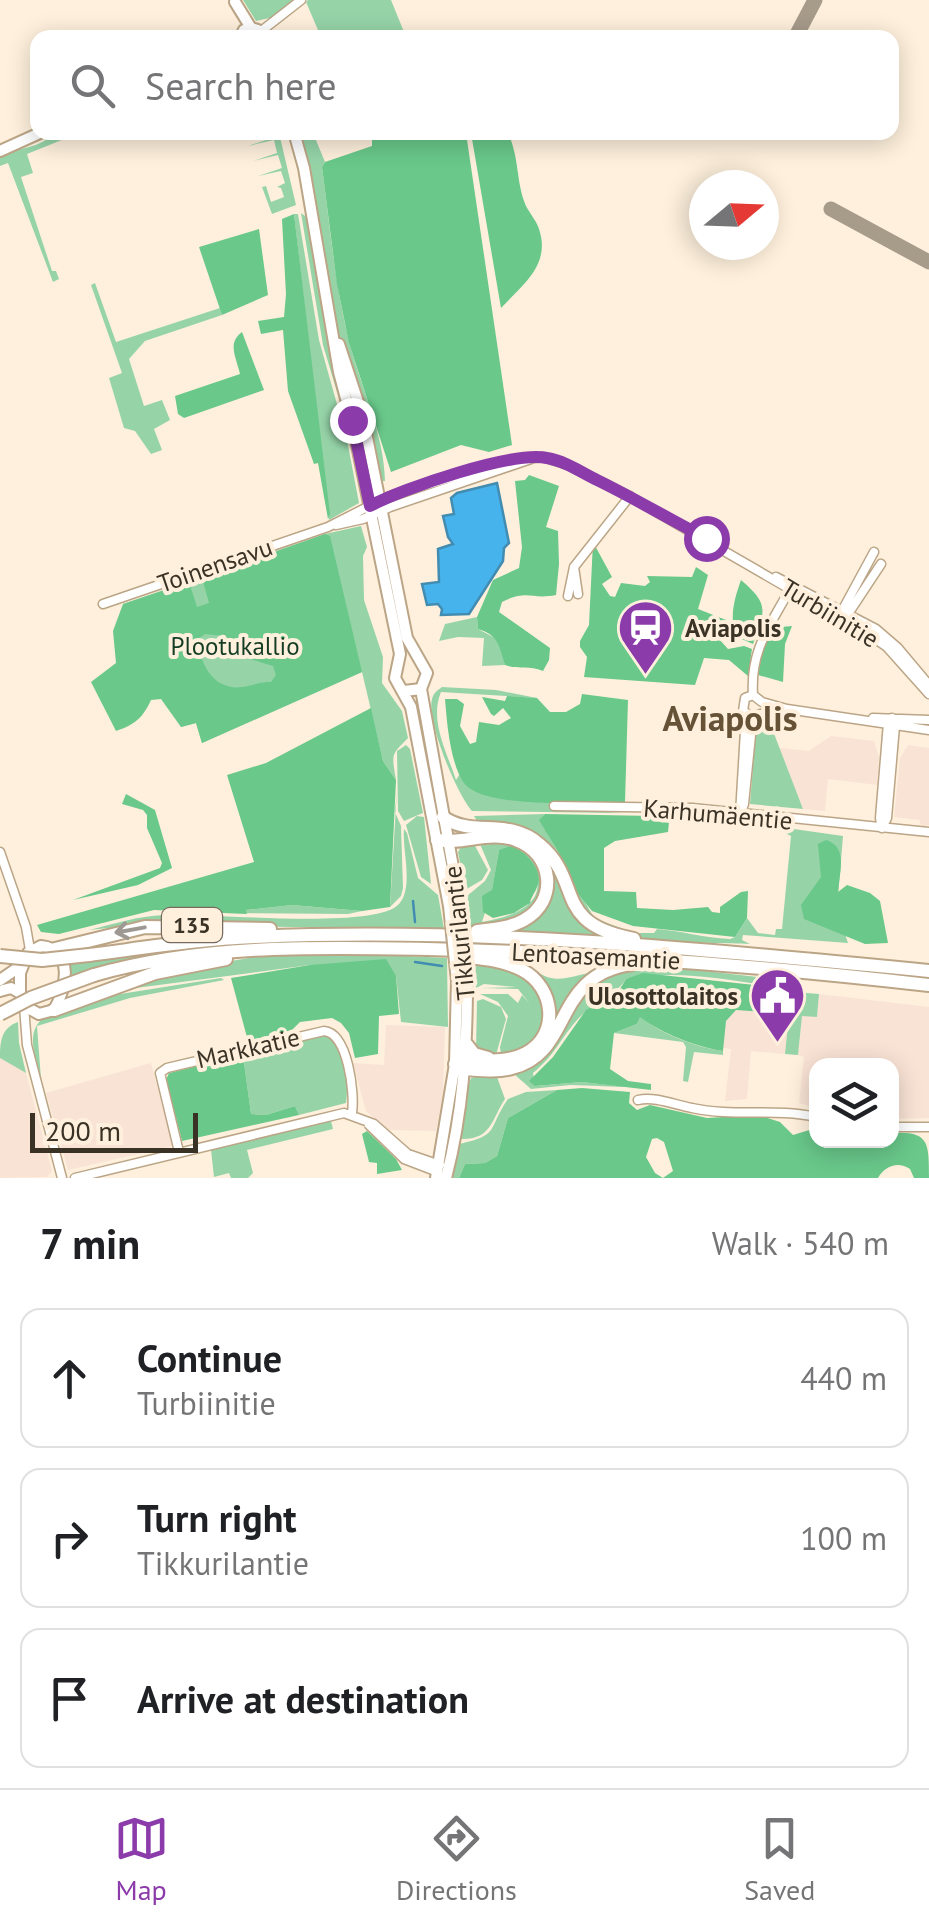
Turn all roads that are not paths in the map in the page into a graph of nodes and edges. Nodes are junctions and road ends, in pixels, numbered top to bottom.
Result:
1 (301, 0) edge
2 (235, 1) edge
3 (250, 30) edge
4 (256, 30) edge
5 (30, 137) edge
6 (296, 140) edge
7 (0, 151) edge
8 (630, 496) junction
9 (376, 508) junction
10 (874, 552) dead end
11 (880, 564) dead end
12 (790, 587) junction
13 (573, 595) dead end
14 (103, 604) dead end
15 (845, 615) junction
16 (421, 662) junction
17 (398, 666) junction
18 (929, 686) edge
19 (421, 689) junction
20 (404, 691) junction
21 (929, 694) edge
22 (753, 695) junction
23 (755, 711) junction
24 (891, 722) junction
25 (928, 727) edge
26 (554, 806) dead end
27 (740, 814) junction
28 (443, 817) junction
29 (482, 827) junction
30 (882, 828) junction
31 (929, 832) edge
32 (444, 839) junction
33 (0, 852) edge
34 (26, 927) junction
35 (332, 935) junction
36 (435, 936) junction
37 (406, 949) junction
38 (30, 950) junction
39 (262, 950) junction
40 (52, 951) junction
41 (0, 953) edge
42 (667, 953) junction
43 (23, 964) junction
44 (929, 971) edge
45 (0, 980) edge
46 (462, 981) junction
47 (929, 985) edge
48 (0, 990) edge
49 (20, 993) junction
50 (24, 1006) junction
51 (54, 1010) junction
52 (0, 1014) edge
53 (39, 1014) junction
54 (26, 1030) junction
55 (467, 1045) junction
56 (500, 1060) junction
57 (462, 1065) junction
58 (638, 1100) dead end
59 (352, 1114) junction
60 (809, 1116) edge
61 (899, 1128) edge
62 (926, 1130) edge
63 (179, 1152) junction
64 (441, 1173) edge
65 (92, 1176) edge
66 (62, 1178) edge
67 (75, 1178) edge

1 - 4 street
2 - 3 main road
5 - 7 main road
6 - 9 main road
8 - 9 street, Turbiinitie
8 - 12 street, Turbiinitie
8 - 13 street
9 - 14 street, Toinensavu
9 - 16 main road
9 - 17 main road
10 - 15 street
11 - 15 street
12 - 15 street, Turbiinitie
12 - 22 street
15 - 18 street, Turbiinitie
15 - 21 street, Turbiinitie
16 - 17 main road
16 - 19 main road
17 - 20 main road
19 - 20 main road
19 - 28 main road, Tikkurilantie
20 - 32 main road, Tikkurilantie
22 - 23 street
22 - 23 street
23 - 24 street
23 - 27 street
24 - 25 street
24 - 30 street
26 - 27 street, Karhumäentie
27 - 30 street, Karhumäentie
28 - 29 highway
28 - 32 main road, Tikkurilantie
29 - 32 highway
29 - 42 highway
30 - 31 street, Karhumäentie
32 - 36 highway
32 - 46 main road, Tikkurilantie, bridge
33 - 34 street
34 - 38 street
34 - 40 street
35 - 36 highway, Lentoasemantie / 135
35 - 40 highway, bridge
35 -> 40 highway, 135
36 - 42 highway, Lentoasemantie / 135
37 - 39 highway, Lentoasemantie / 135
37 - 42 highway, Lentoasemantie / 135
37 - 56 highway
38 - 40 main road, 135
38 - 43 main road
39 - 51 highway, 135
39 - 52 highway, bridge
40 - 41 highway, bridge
40 - 51 main road
42 - 44 highway, Lentoasemantie / 135
42 - 47 highway, Lentoasemantie / 135
42 - 57 highway
43 - 45 main road
43 - 49 main road
46 - 55 main road, Tikkurilantie
46 - 57 main road, Tikkurilantie
48 - 49 main road
49 - 50 main road
50 - 53 main road
50 - 54 street
51 - 53 main road, 135
53 - 54 street
54 - 66 street
55 - 56 highway
55 - 57 main road, Tikkurilantie
56 - 57 highway
57 - 64 main road, Tikkurilantie
58 - 60 street
59 - 63 street
59 - 63 street, Markkatie
59 - 64 street
61 - 62 street
63 - 65 street
65 - 67 street

